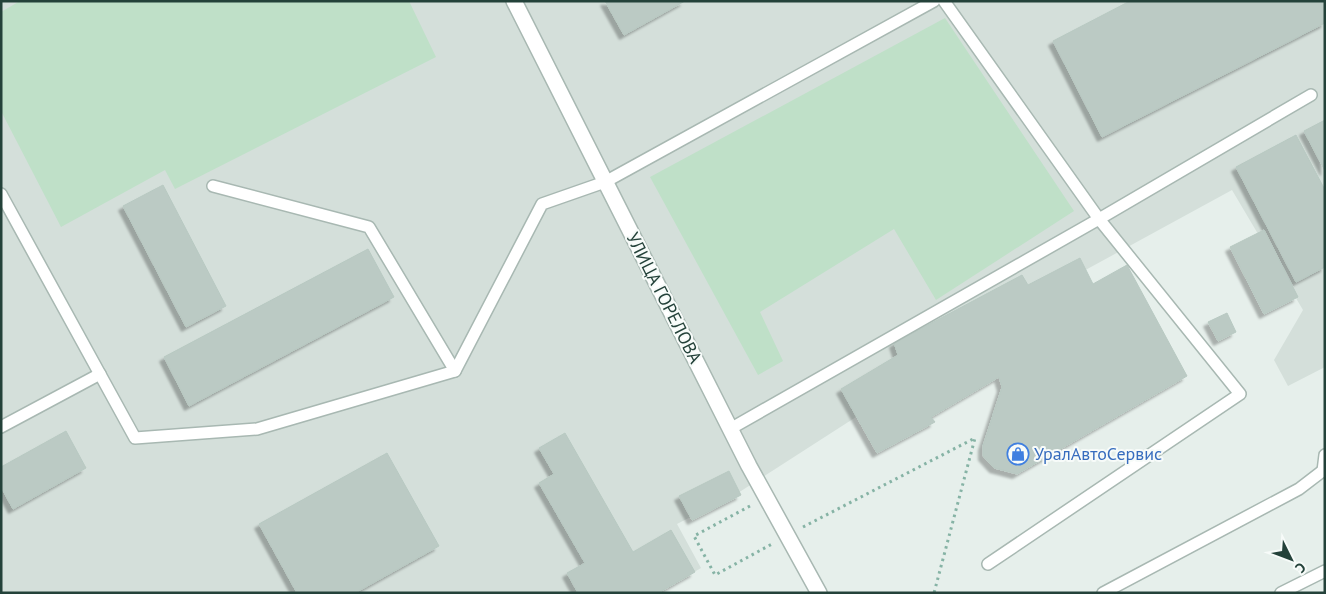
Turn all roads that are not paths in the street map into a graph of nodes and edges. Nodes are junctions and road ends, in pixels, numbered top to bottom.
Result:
1 (514, 1) edge
2 (934, 1) edge
3 (944, 1) edge
4 (1311, 95) dead end
5 (605, 182) junction
6 (213, 186) dead end
7 (1, 194) edge
8 (1099, 218) junction
9 (455, 371) junction
10 (100, 374) junction
11 (1, 427) edge
12 (730, 429) junction
13 (1325, 456) edge
14 (1324, 470) edge
15 (988, 564) dead end
16 (1325, 571) edge
17 (819, 593) edge
18 (1103, 593) edge
19 (1281, 593) edge

1 - 5 street, УЛИЦА ГОРЕЛОВА
2 - 5 lane
3 - 8 lane
4 - 8 lane
5 - 9 lane
5 - 12 street, УЛИЦА ГОРЕЛОВА
6 - 9 lane
7 - 10 lane
8 - 12 lane
8 - 15 lane
9 - 10 lane
10 - 11 lane
12 - 17 street, УЛИЦА ГОРЕЛОВА
13 - 14 lane
14 - 18 lane
16 - 19 lane

